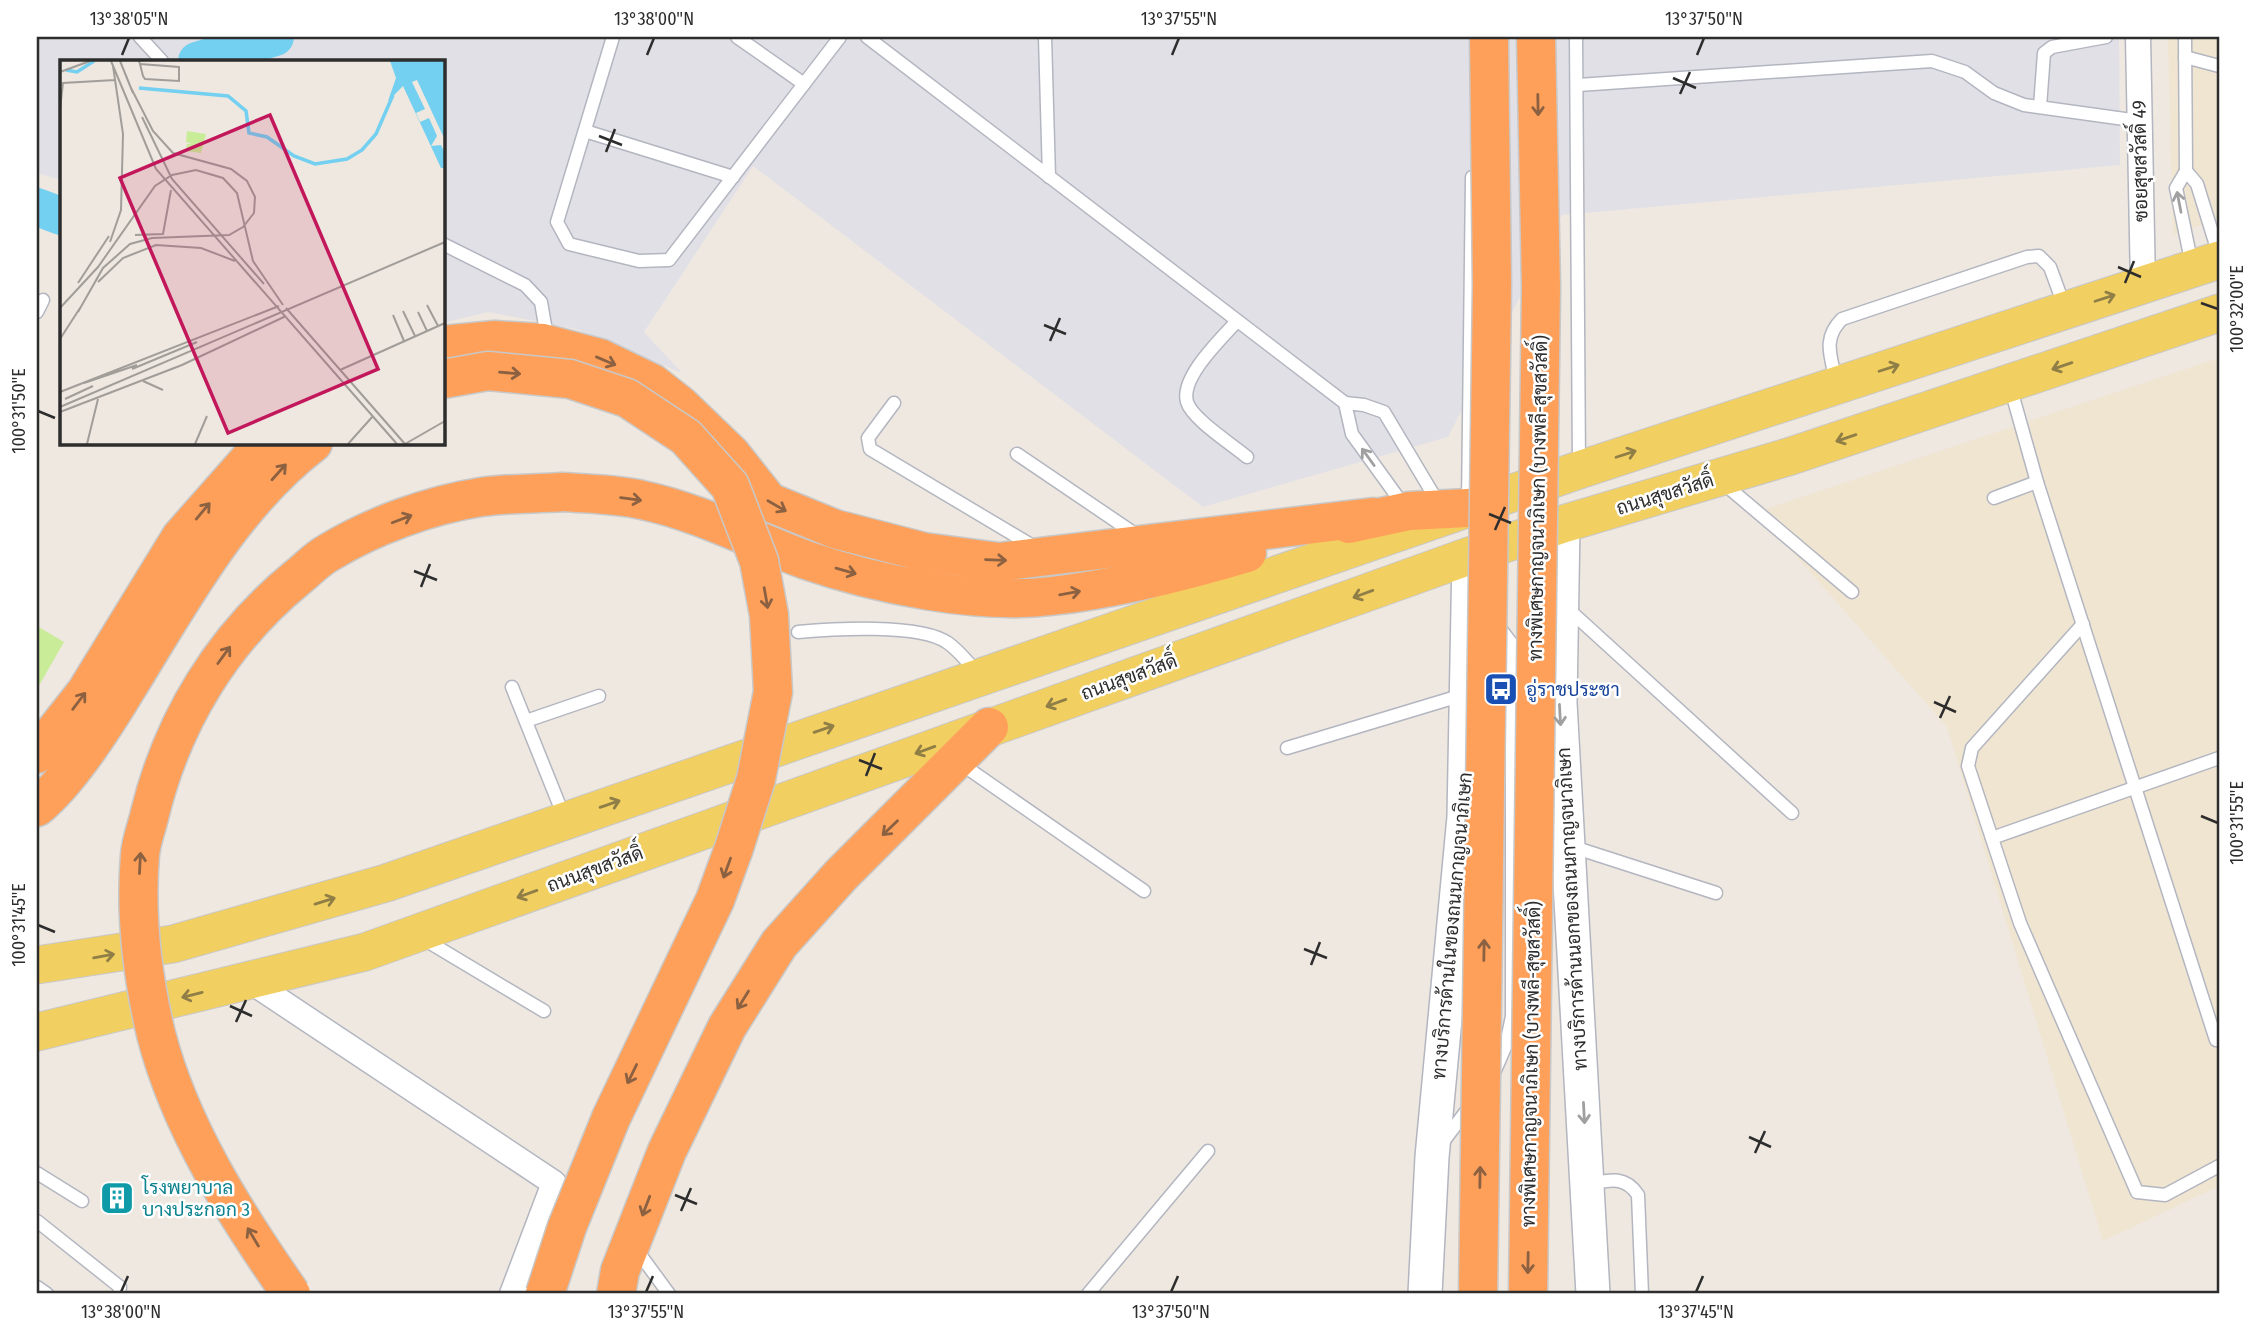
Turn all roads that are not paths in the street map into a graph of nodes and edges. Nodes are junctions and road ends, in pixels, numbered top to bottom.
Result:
1 (140, 37) edge
2 (613, 37) edge
3 (737, 37) edge
4 (840, 37) edge
5 (867, 37) edge
6 (1045, 37) edge
7 (1489, 37) edge
8 (1536, 37) edge
9 (1576, 37) edge
10 (2106, 37) edge
11 (2138, 37) edge
12 (2185, 37) edge
13 (2185, 57) junction
14 (161, 60) edge
15 (2219, 66) edge
16 (804, 84) junction
17 (1578, 85) junction
18 (2040, 107) junction
19 (2139, 121) junction
20 (584, 131) junction
21 (1472, 162) dead end
22 (2186, 171) junction
23 (733, 177) junction
24 (1049, 177) junction
25 (444, 244) edge
26 (2210, 262) edge
27 (2143, 285) junction
28 (43, 300) dead end
29 (2066, 310) junction
30 (37, 312) edge
31 (2219, 313) edge
32 (1237, 321) junction
33 (444, 345) edge
34 (548, 345) junction
35 (444, 379) edge
36 (2009, 383) junction
37 (1837, 385) junction
38 (894, 403) dead end
39 (1345, 403) junction
40 (263, 444) edge
41 (312, 444) edge
42 (1017, 454) dead end
43 (1247, 457) dead end
44 (1579, 470) junction
45 (1718, 478) junction
46 (2037, 482) junction
47 (1994, 498) dead end
48 (1423, 512) junction
49 (1563, 524) junction
50 (1151, 545) junction
51 (1049, 556) junction
52 (1469, 556) junction
53 (1852, 592) dead end
54 (1562, 604) junction
55 (1468, 612) junction
56 (2083, 624) junction
57 (798, 632) dead end
58 (980, 675) junction
59 (512, 687) dead end
60 (1466, 693) junction
61 (599, 696) dead end
62 (526, 721) junction
63 (989, 727) junction
64 (1287, 748) dead end
65 (37, 754) edge
66 (2219, 758) edge
67 (957, 761) junction
68 (2137, 786) junction
69 (37, 807) edge
70 (1792, 813) dead end
71 (566, 819) junction
72 (1992, 838) junction
73 (1568, 845) junction
74 (1144, 891) dead end
75 (1716, 893) dead end
76 (415, 934) junction
77 (37, 965) edge
78 (250, 981) junction
79 (544, 1011) dead end
80 (37, 1032) edge
81 (2216, 1040) dead end
82 (1208, 1151) dead end
83 (1432, 1157) junction
84 (2219, 1166) edge
85 (37, 1172) edge
86 (1588, 1184) junction
87 (82, 1201) dead end
88 (37, 1221) edge
89 (632, 1242) junction
90 (37, 1287) edge
91 (47, 1294) edge
92 (119, 1294) edge
93 (291, 1294) edge
94 (512, 1294) edge
95 (545, 1294) edge
96 (616, 1294) edge
97 (669, 1294) edge
98 (1088, 1294) edge
99 (1425, 1294) edge
100 (1478, 1294) edge
101 (1528, 1294) edge
102 (1593, 1294) edge
103 (1642, 1294) edge

1 - 14 lane
2 - 20 lane
3 - 16 lane
4 - 16 lane
5 - 24 lane
6 - 24 lane
100 -> 7 highway, bridge
8 -> 101 highway, ทางพิเศษกาญจนาภิเษก (บางพลี-สุขสวัสดิ์), bridge
9 - 17 lane
10 - 18 lane
11 - 19 street, ซอยสุขสวัสดิ์ 49
12 - 13 lane
13 - 15 lane
13 - 22 lane
16 - 23 lane
17 - 18 lane
17 - 44 lane
18 - 19 lane
19 - 27 street, ซอยสุขสวัสดิ์ 49
20 - 23 lane
20 - 23 lane
21 - 48 lane
22 - 26 lane
26 -> 22 lane
24 - 32 lane
25 - 34 lane
26 - 27 main road
29 -> 27 main road
28 - 30 lane
37 -> 29 main road
29 - 37 lane
31 -> 36 main road, ถนนสุขสวัสดิ์
32 - 39 lane
32 - 43 lane
33 - 34 highway
34 -> 51 highway
35 -> 95 highway, bridge
36 -> 45 main road, ถนนสุขสวัสดิ์
36 - 46 lane
44 -> 37 main road
38 - 51 lane
48 -> 39 lane
39 - 48 lane
65 -> 40 highway
69 -> 41 highway
42 - 50 lane
44 - 48 main road
45 - 49 main road, ถนนสุขสวัสดิ์
45 - 53 lane
46 - 47 lane
46 - 56 lane
48 - 50 highway
48 - 52 main road
48 - 58 main road
93 -> 48 highway, bridge
49 - 52 main road, ถนนสุขสวัสดิ์
49 - 54 main road, ทางบริการด้านนอกของถนนกาญจนาภิเษก
50 - 51 highway
52 - 55 main road, ทางบริการด้านในของถนนกาญจนาภิเษก
52 -> 63 main road, ถนนสุขสวัสดิ์
54 - 70 lane
54 -> 73 main road, ทางบริการด้านนอกของถนนกาญจนาภิเษก
55 - 60 main road, ทางบริการด้านในของถนนกาญจนาภิเษก
55 - 83 lane
56 - 68 lane
56 - 72 lane
57 - 58 lane
71 -> 58 main road
59 - 62 lane
60 - 64 lane
60 - 83 main road, ทางบริการด้านในของถนนกาญจนาภิเษก
61 - 62 lane
62 - 71 lane
63 - 67 highway
63 -> 76 main road, ถนนสุขสวัสดิ์
66 - 68 lane
67 - 74 lane
67 -> 89 highway
68 - 72 lane
68 - 81 lane
77 -> 71 main road
72 - 84 lane
73 - 75 lane
73 -> 86 main road, ทางบริการด้านนอกของถนนกาญจนาภิเษก
76 - 78 main road, ถนนสุขสวัสดิ์
76 - 79 lane
78 -> 80 main road, ถนนสุขสวัสดิ์
78 - 94 street
82 - 98 lane
83 - 99 main road, ทางบริการด้านในของถนนกาญจนาภิเษก
85 - 87 lane
86 - 102 main road, ทางบริการด้านนอกของถนนกาญจนาภิเษก
86 - 103 lane
88 - 92 lane
89 - 96 highway
89 - 97 lane
90 - 91 lane

